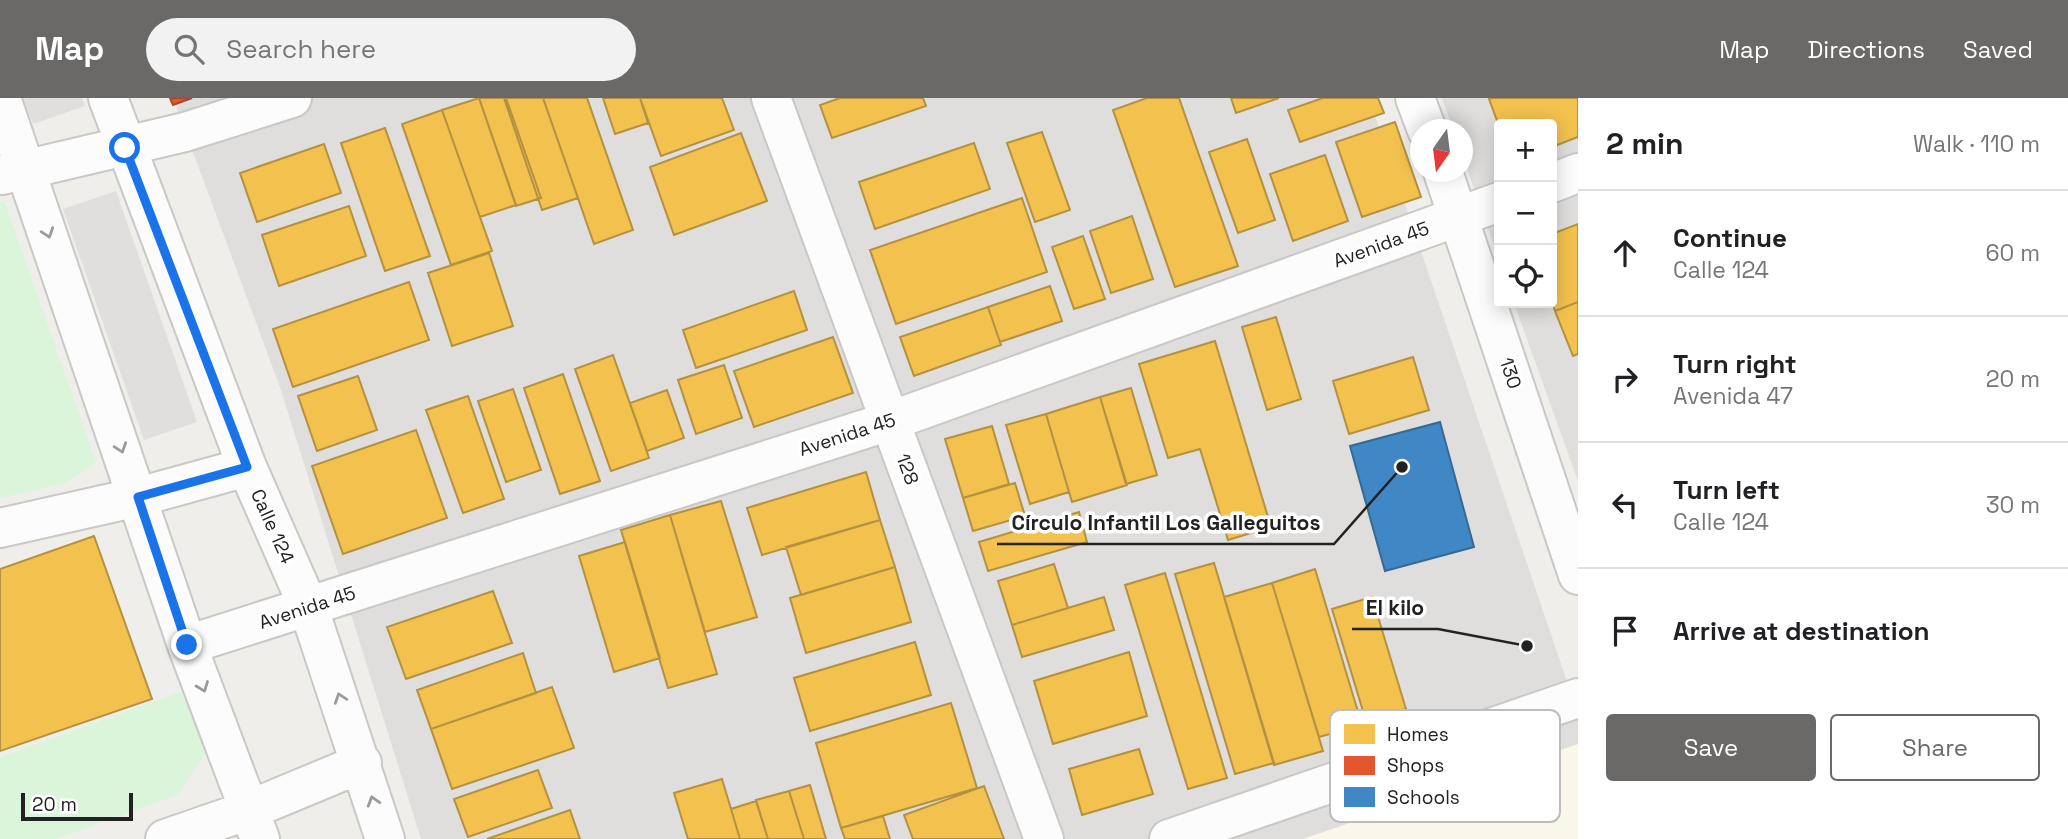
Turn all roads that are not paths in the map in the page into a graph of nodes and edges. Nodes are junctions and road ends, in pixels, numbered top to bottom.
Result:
1 (1, 98) edge
2 (108, 98) edge
3 (292, 98) edge
4 (771, 98) edge
5 (1415, 98) edge
6 (1423, 119) edge
7 (125, 148) junction
8 (13, 172) edge
9 (1578, 173) edge
10 (1447, 182) edge
11 (1555, 182) edge
12 (1494, 204) edge
13 (1459, 216) junction
14 (890, 421) junction
15 (247, 467) junction
16 (138, 497) junction
17 (0, 528) edge
18 (1578, 575) edge
19 (308, 606) junction
20 (187, 645) junction
21 (1578, 698) edge
22 (1543, 710) edge
23 (362, 763) junction
24 (1330, 783) edge
25 (255, 825) edge
26 (165, 839) edge
27 (385, 839) edge
28 (1045, 839) edge
29 (1169, 839) edge

1 - 8 street
2 - 7 street, Calle 124
3 - 7 street
4 - 14 street, 128
5 - 6 street
7 - 8 street
7 - 15 street, Calle 124
8 -> 16 street
9 - 11 street
10 - 13 street, 130
12 - 13 street, Avenida 45
13 - 14 street, Avenida 45
13 - 18 street, 130
14 - 19 street, Avenida 45
14 - 28 street, 128
15 - 16 street
15 - 19 street, Calle 124
16 - 17 street
16 - 20 street
19 - 20 street, Avenida 45
23 -> 19 street, Calle 124
20 -> 25 street
21 - 22 street
23 - 25 street
27 -> 23 street, Calle 124
24 - 29 street
25 - 26 street

